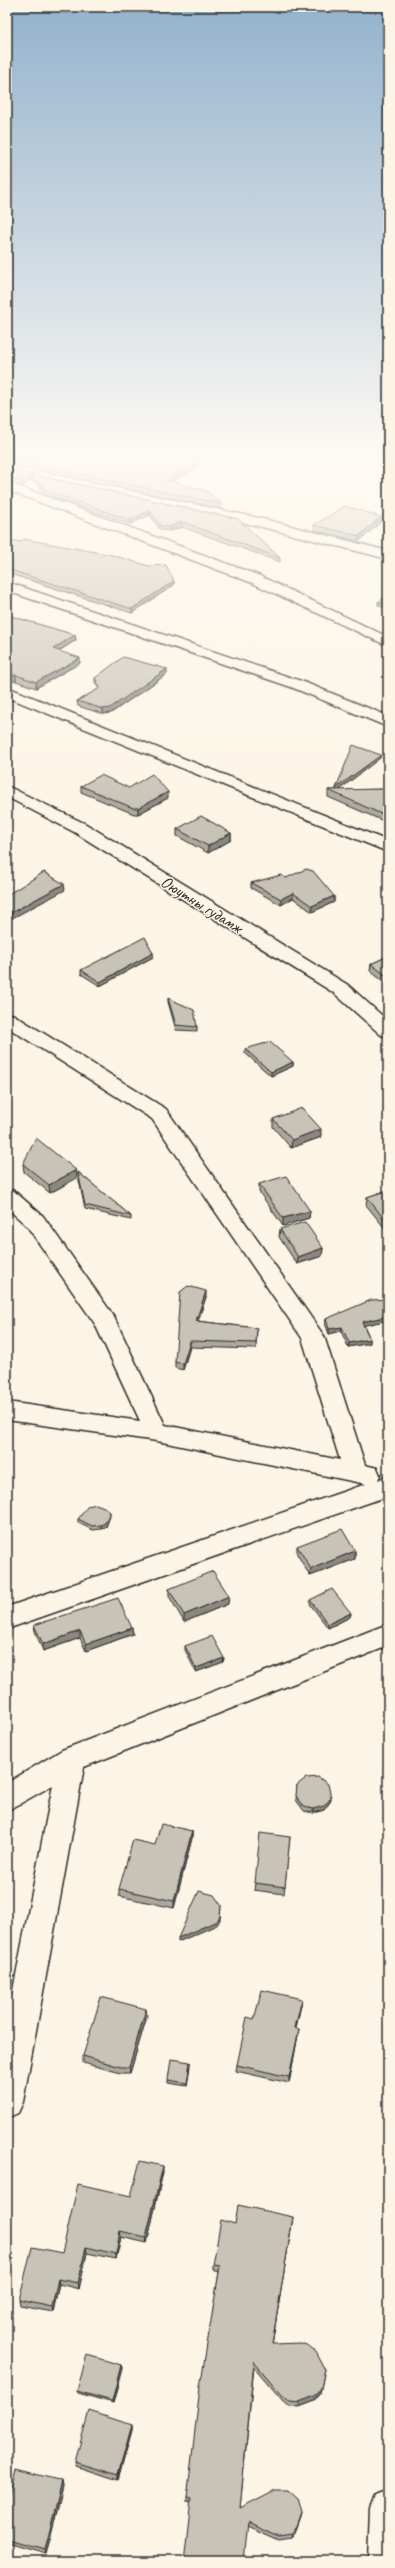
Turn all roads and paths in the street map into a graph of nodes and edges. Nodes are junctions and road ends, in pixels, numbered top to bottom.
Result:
1 (248, 577) edge
2 (7, 586) edge
3 (388, 642) edge
4 (7, 692) edge
5 (388, 722) edge
6 (7, 791) edge
7 (388, 847) edge
8 (7, 1019) edge
9 (388, 1031) edge
10 (7, 1196) edge
11 (7, 1411) edge
12 (157, 1432) junction
13 (356, 1474) junction
14 (388, 1477) edge
15 (388, 1486) edge
16 (7, 1618) edge
17 (388, 1635) edge
18 (72, 1759) junction
19 (7, 1798) edge
20 (7, 2102) edge
21 (388, 2509) edge
22 (386, 2561) edge

1 - 3 street
2 - 5 street
4 - 7 street
6 - 9 street, Оюутны гудамж
8 - 13 street
10 - 12 street
11 - 12 street
12 - 13 street
13 - 14 street
15 - 16 street
17 - 18 street
18 - 19 street
18 - 20 street
21 - 22 street

